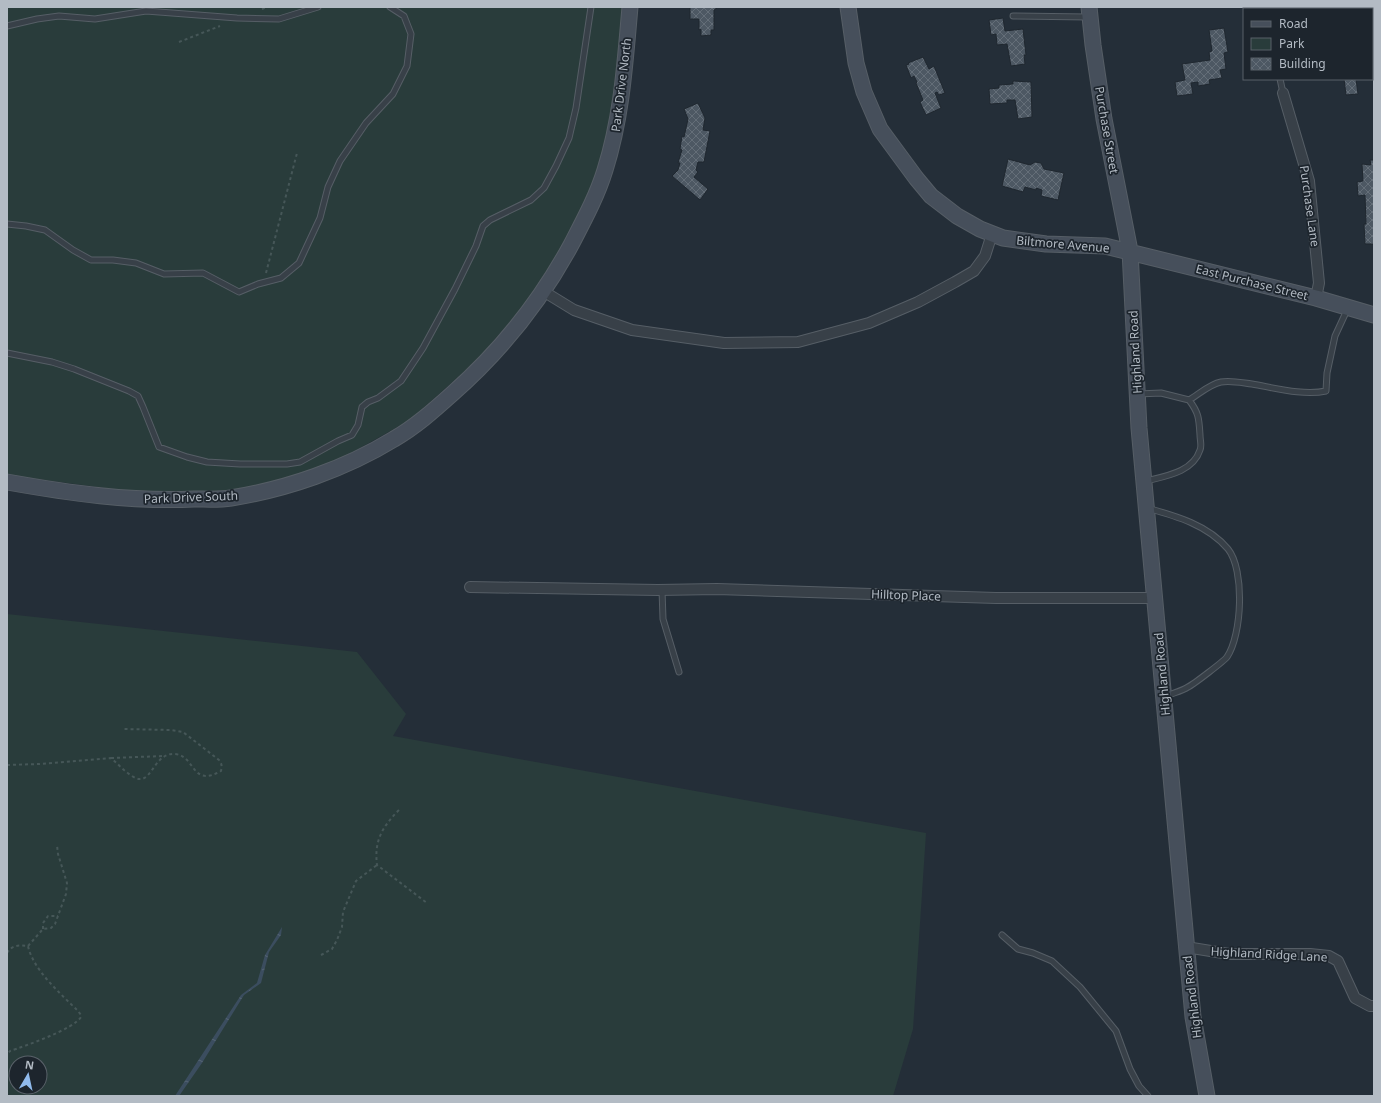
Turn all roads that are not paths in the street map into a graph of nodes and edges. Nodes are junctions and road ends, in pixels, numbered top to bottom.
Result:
1 (318, 7) edge
2 (390, 7) edge
3 (591, 7) edge
4 (630, 7) edge
5 (848, 7) edge
6 (1090, 12) edge
7 (1014, 16) dead end
8 (7, 26) edge
9 (1280, 80) edge
10 (1283, 93) joint
11 (7, 224) edge
12 (992, 234) junction
13 (1130, 252) junction
14 (543, 291) junction
15 (1316, 298) junction
16 (1348, 307) junction
17 (1374, 315) edge
18 (7, 353) edge
19 (1137, 394) junction
20 (1189, 400) junction
21 (1144, 481) junction
22 (7, 482) edge
23 (1146, 507) junction
24 (470, 587) dead end
25 (660, 590) junction
26 (1155, 598) junction
27 (679, 672) dead end
28 (1164, 696) junction
29 (1002, 935) dead end
30 (1186, 948) junction
31 (1374, 1006) edge
32 (1148, 1096) edge
33 (1208, 1096) edge

1 - 8 lane
2 - 11 lane
3 - 18 lane
4 - 14 street, Park Drive North
5 - 12 street, Biltmore Avenue
6 - 7 lane
6 - 13 street, Purchase Street
9 - 10 lane
10 - 15 street, Purchase Lane
12 - 13 street, Biltmore Avenue
12 - 14 street
13 - 15 street, East Purchase Street
13 - 19 street, Highland Road
14 - 22 street, Park Drive South
15 - 16 street, East Purchase Street
16 - 17 street, East Purchase Street
16 - 20 lane
19 - 20 lane
19 - 21 street, Highland Road
20 - 21 lane
21 - 23 street, Highland Road
23 - 26 street, Highland Road
23 - 28 lane
24 - 25 street, Hilltop Place
25 - 26 street, Hilltop Place
25 - 27 lane
26 - 28 street, Highland Road
28 - 30 street, Highland Road
29 - 32 lane
30 - 31 street, Highland Ridge Lane
30 - 33 street, Highland Road

